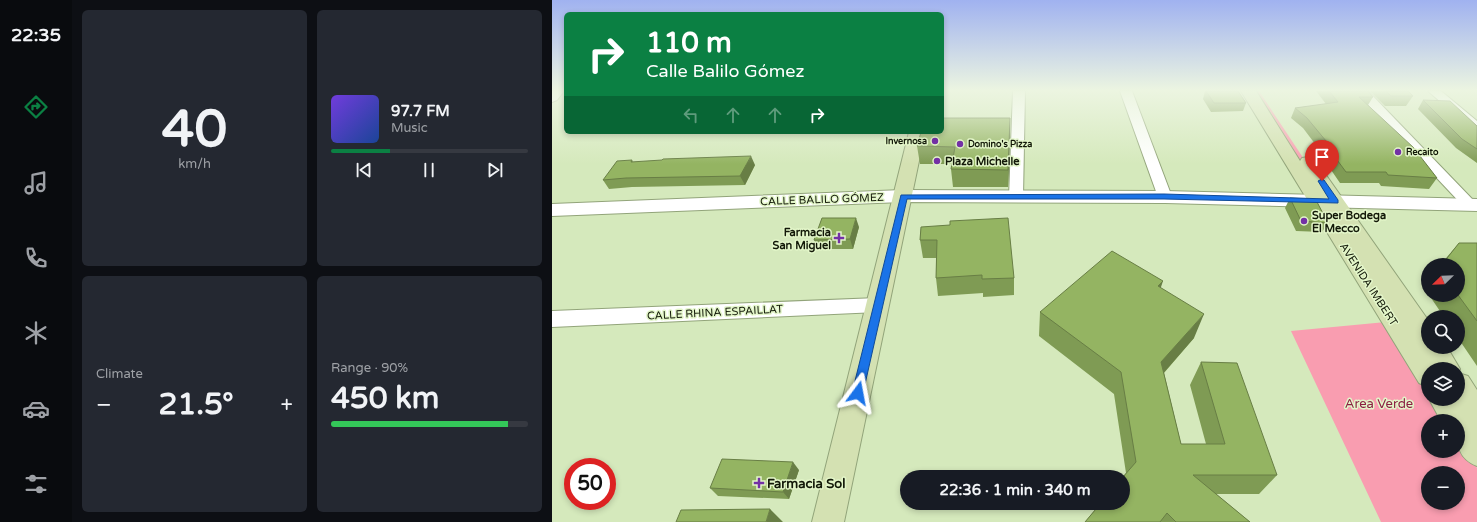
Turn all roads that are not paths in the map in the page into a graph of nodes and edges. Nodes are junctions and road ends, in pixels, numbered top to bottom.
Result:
1 (1018, 115) edge
2 (1135, 115) edge
3 (1265, 115) edge
4 (1275, 115) edge
5 (1385, 115) edge
6 (1462, 115) edge
7 (1477, 128) edge
8 (917, 134) edge
9 (903, 196) junction
10 (1016, 197) junction
11 (1164, 197) junction
12 (1325, 201) junction
13 (1474, 205) edge
14 (552, 210) edge
15 (878, 305) junction
16 (552, 319) edge
17 (1421, 331) edge
18 (1421, 363) edge
19 (1465, 396) edge
20 (1477, 414) edge
21 (1465, 433) edge
22 (1477, 451) edge
23 (828, 522) edge

1 - 10 street
2 - 11 street
3 - 12 main road, AVENIDA IMBERT
4 - 12 main road, AVENIDA IMBERT
5 - 13 street
6 - 7 street
8 - 9 main road
9 - 10 street, CALLE BALILO GÓMEZ
9 - 14 street, CALLE BALILO GÓMEZ
9 - 15 main road
10 - 11 street, CALLE BALILO GÓMEZ
11 - 12 street, CALLE BALILO GÓMEZ
12 - 13 street, CALLE BALILO GÓMEZ
12 - 17 main road, AVENIDA IMBERT
12 - 18 main road, AVENIDA IMBERT
15 - 16 street, CALLE RHINA ESPAILLAT
15 - 23 main road
19 - 20 main road
21 - 22 main road

